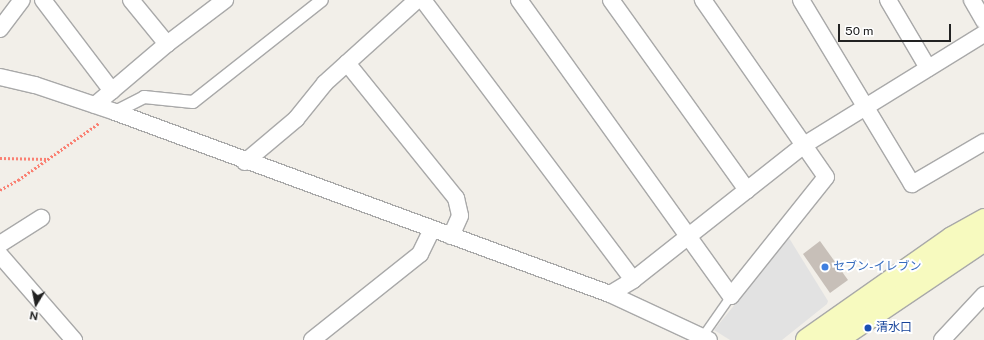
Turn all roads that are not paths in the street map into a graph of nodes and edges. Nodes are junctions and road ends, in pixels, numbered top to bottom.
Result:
1 (22, 0) edge
2 (43, 0) edge
3 (131, 0) edge
4 (225, 0) edge
5 (322, 0) edge
6 (417, 0) edge
7 (423, 0) edge
8 (520, 0) edge
9 (611, 0) edge
10 (703, 0) edge
11 (801, 0) edge
12 (888, 0) edge
13 (972, 0) edge
14 (984, 21) edge
15 (0, 29) edge
16 (984, 34) edge
17 (167, 44) junction
18 (347, 63) junction
19 (928, 68) junction
20 (0, 77) edge
21 (112, 91) junction
22 (95, 106) junction
23 (865, 106) junction
24 (115, 112) junction
25 (984, 142) edge
26 (804, 145) junction
27 (245, 162) junction
28 (746, 190) junction
29 (41, 218) dead end
30 (984, 220) edge
31 (432, 229) junction
32 (451, 236) junction
33 (688, 236) junction
34 (984, 240) edge
35 (0, 244) edge
36 (0, 255) edge
37 (633, 280) junction
38 (610, 294) junction
39 (984, 295) edge
40 (731, 296) junction
41 (706, 338) edge
42 (74, 340) edge
43 (312, 340) edge
44 (807, 340) edge
45 (836, 340) edge
46 (942, 340) edge

1 - 15 street
2 - 21 street
3 - 17 street
4 - 17 street
5 - 24 street
6 - 18 street
7 - 37 street
8 - 33 street
9 - 28 street
10 - 26 street
11 - 23 street
12 - 19 street
13 - 14 street
16 - 19 street
17 - 21 street
18 - 27 street
18 - 32 street
19 - 23 street
20 - 22 street
21 - 22 street
22 - 24 street
23 - 25 street
23 - 26 street
24 - 27 street
26 - 28 street
26 - 40 street
27 - 31 street
28 - 33 street
29 - 35 street
30 - 44 main road
31 - 32 street
31 - 43 street
32 - 38 street
33 - 37 street
33 - 40 street
34 - 45 main road
36 - 42 street
37 - 38 street
38 - 41 street
39 - 46 street
40 - 41 lane

